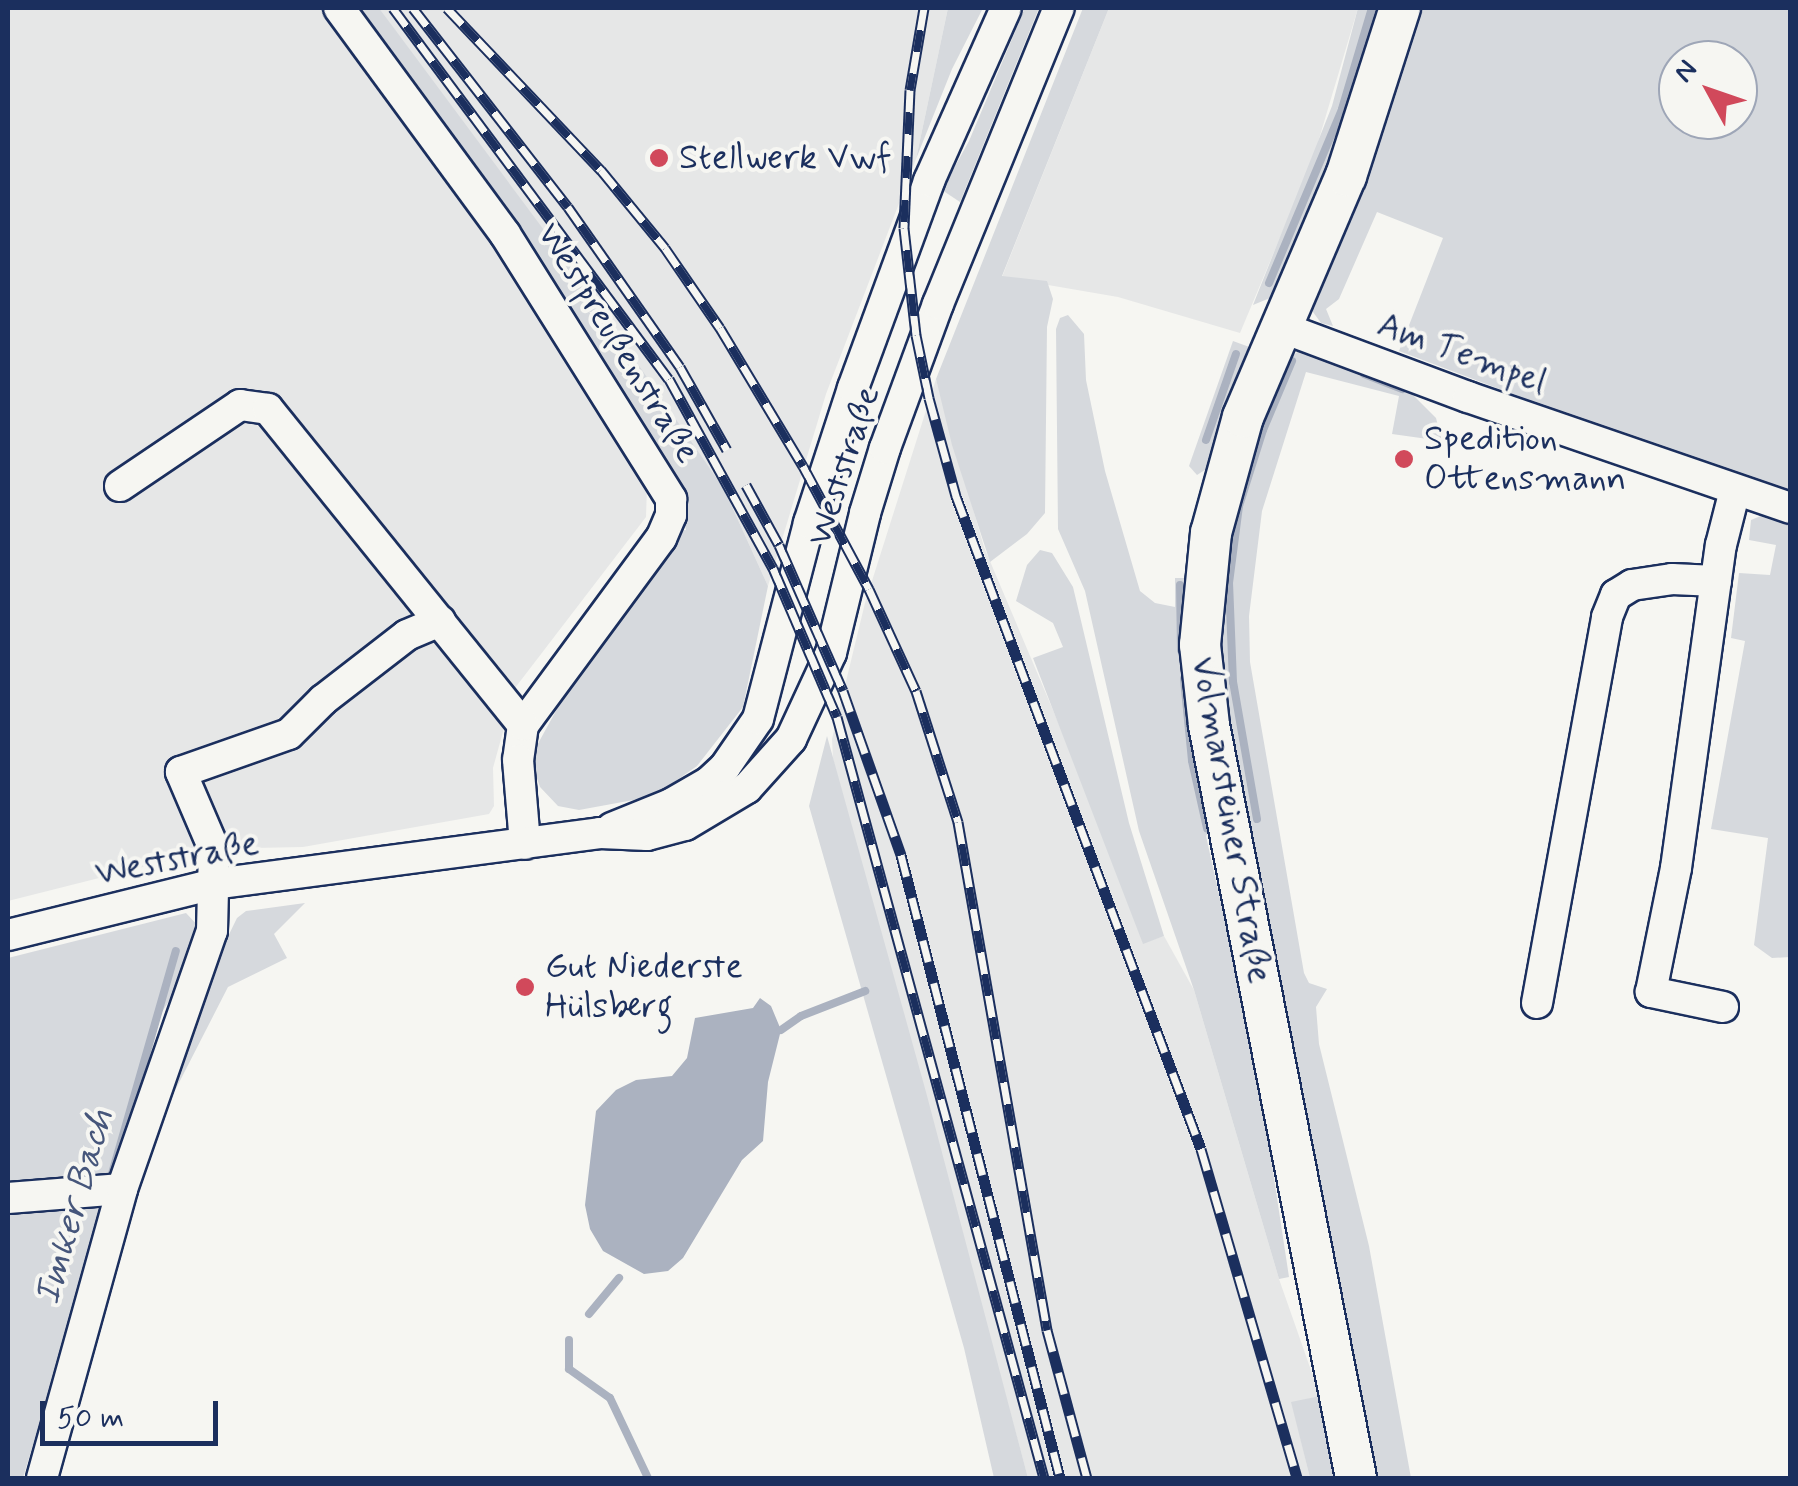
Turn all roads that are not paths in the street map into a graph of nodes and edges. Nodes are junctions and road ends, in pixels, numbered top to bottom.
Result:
1 (339, 8) edge
2 (1006, 8) edge
3 (1059, 8) edge
4 (1400, 8) edge
5 (1278, 326) junction
6 (120, 486) dead end
7 (1735, 490) junction
8 (1790, 508) edge
9 (1716, 581) junction
10 (440, 621) junction
11 (516, 716) junction
12 (600, 833) junction
13 (525, 844) junction
14 (214, 884) junction
15 (8, 935) edge
16 (1537, 1003) dead end
17 (1723, 1007) dead end
18 (112, 1189) junction
19 (8, 1198) edge
20 (42, 1478) edge
21 (1356, 1478) edge

1 - 11 street, Westpreußenstraße
2 - 12 street, Weststraße
3 - 12 street, Weststraße
4 - 5 main road, Volmarsteiner Straße
5 - 7 street, Am Tempel
5 - 21 main road, Volmarsteiner Straße
6 - 10 street
7 - 8 street, Am Tempel
7 - 9 street
9 - 16 street
9 - 17 street
10 - 11 street
10 - 14 street
11 - 13 street
12 - 13 street, Weststraße
13 - 14 street, Weststraße
14 - 15 street, Weststraße
14 - 18 street
18 - 19 street
18 - 20 street

